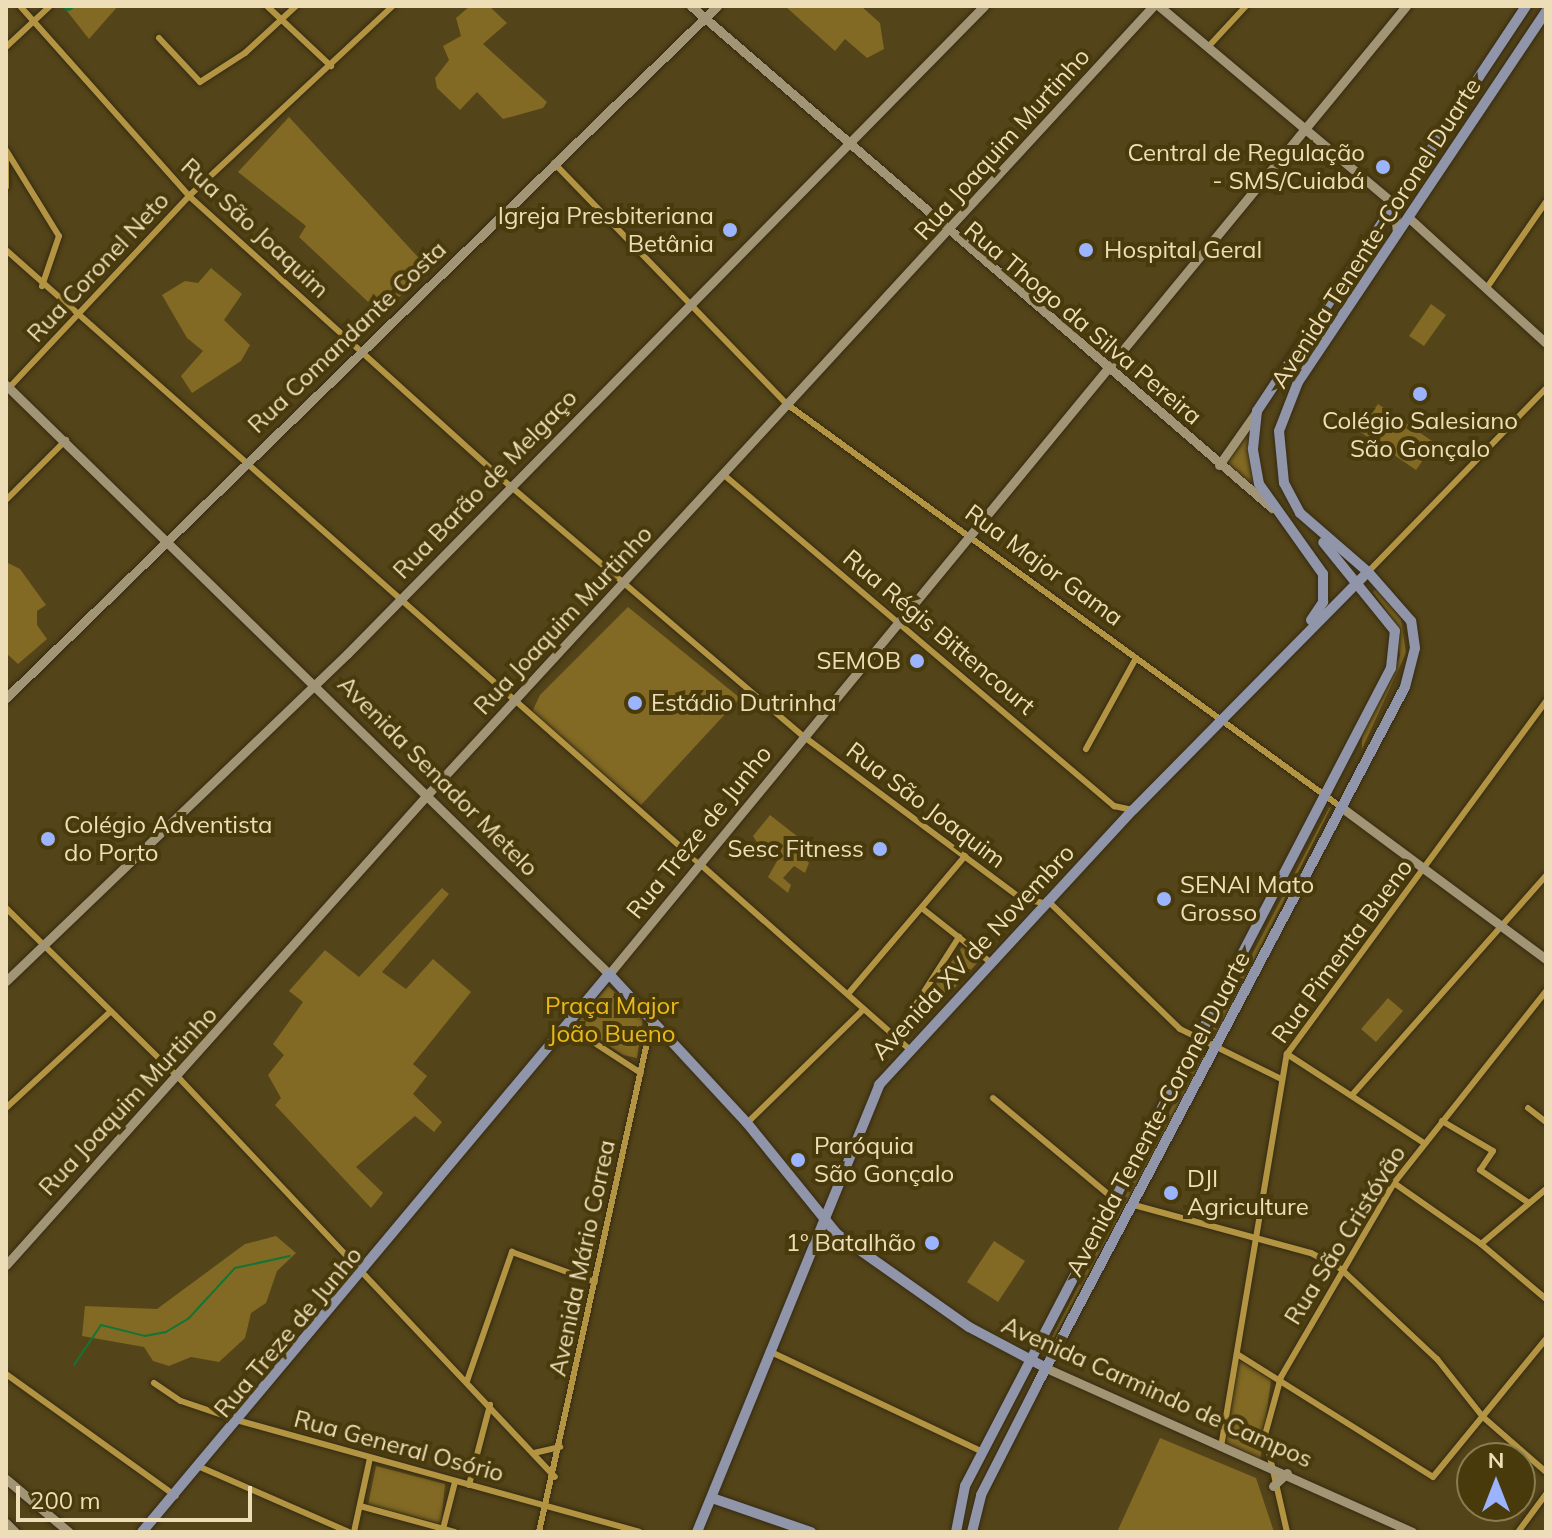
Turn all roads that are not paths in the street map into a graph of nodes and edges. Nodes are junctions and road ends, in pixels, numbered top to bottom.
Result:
1 (20, 6) edge
2 (50, 6) edge
3 (267, 6) edge
4 (296, 6) edge
5 (393, 6) edge
6 (691, 6) edge
7 (717, 6) edge
8 (984, 6) edge
9 (1156, 6) edge
10 (1246, 6) edge
11 (1406, 6) edge
12 (1526, 6) edge
13 (706, 19) junction
14 (1544, 19) edge
15 (284, 21) junction
16 (34, 22) junction
17 (159, 38) dead end
18 (6, 47) edge
19 (1208, 47) junction
20 (331, 66) junction
21 (1305, 129) junction
22 (849, 146) junction
23 (6, 153) edge
24 (554, 163) junction
25 (6, 187) edge
26 (189, 196) junction
27 (1546, 202) edge
28 (1394, 204) junction
29 (1409, 218) junction
30 (947, 234) junction
31 (1396, 237) junction
32 (8, 252) edge
33 (6, 263) edge
34 (42, 286) junction
35 (1488, 286) junction
36 (690, 309) junction
37 (76, 317) junction
38 (1546, 343) edge
39 (362, 351) junction
40 (1107, 368) junction
41 (7, 388) edge
42 (1546, 388) edge
43 (788, 405) junction
44 (1257, 411) junction
45 (66, 440) junction
46 (245, 464) junction
47 (1219, 465) junction
48 (724, 475) junction
49 (509, 485) junction
50 (6, 500) edge
51 (1272, 508) junction
52 (1311, 529) junction
53 (968, 533) junction
54 (166, 538) junction
55 (1368, 572) junction
56 (1357, 582) junction
57 (624, 585) junction
58 (397, 602) junction
59 (900, 619) junction
60 (1287, 651) junction
61 (1136, 658) junction
62 (317, 683) junction
63 (6, 698) edge
64 (1546, 701) edge
65 (512, 703) junction
66 (1220, 719) junction
67 (1358, 734) junction
68 (803, 736) junction
69 (1086, 749) dead end
70 (1359, 768) junction
71 (428, 794) junction
72 (1326, 796) junction
73 (1341, 807) junction
74 (1133, 810) junction
75 (965, 856) junction
76 (698, 866) junction
77 (1424, 869) junction
78 (1546, 876) edge
79 (1046, 901) junction
80 (6, 908) edge
81 (923, 909) junction
82 (1502, 928) junction
83 (959, 937) junction
84 (43, 946) junction
85 (1546, 959) edge
86 (990, 962) junction
87 (609, 974) junction
88 (6, 981) edge
89 (1546, 991) edge
90 (848, 994) junction
91 (864, 1009) junction
92 (110, 1012) junction
93 (652, 1020) junction
94 (567, 1025) junction
95 (895, 1037) junction
96 (1199, 1043) junction
97 (908, 1048) junction
98 (1215, 1050) junction
99 (1287, 1054) junction
100 (641, 1073) junction
101 (179, 1078) junction
102 (1281, 1079) junction
103 (1352, 1095) junction
104 (993, 1098) dead end
105 (6, 1108) edge
106 (1528, 1108) dead end
107 (1442, 1121) junction
108 (1546, 1122) edge
109 (747, 1123) junction
110 (1424, 1143) junction
111 (1394, 1183) junction
112 (1546, 1189) edge
113 (1115, 1200) junction
114 (1529, 1203) junction
115 (1134, 1205) junction
116 (824, 1211) junction
117 (837, 1234) junction
118 (1255, 1239) junction
119 (1481, 1244) junction
120 (811, 1247) junction
121 (6, 1265) edge
122 (1341, 1269) junction
123 (365, 1272) junction
124 (595, 1282) junction
125 (1546, 1299) edge
126 (1546, 1339) edge
127 (769, 1351) junction
128 (1237, 1354) junction
129 (1030, 1360) junction
130 (1046, 1368) junction
131 (6, 1374) edge
132 (1281, 1377) junction
133 (467, 1381) junction
134 (154, 1383) dead end
135 (490, 1405) junction
136 (1483, 1417) junction
137 (240, 1421) junction
138 (561, 1446) junction
139 (1220, 1447) junction
140 (983, 1452) junction
141 (534, 1453) junction
142 (370, 1458) junction
143 (1268, 1466) junction
144 (200, 1467) junction
145 (1546, 1472) edge
146 (1287, 1473) junction
147 (555, 1477) junction
148 (6, 1479) edge
149 (455, 1482) junction
150 (469, 1485) junction
151 (1273, 1486) junction
152 (1546, 1494) edge
153 (176, 1496) junction
154 (712, 1498) junction
155 (548, 1505) junction
156 (360, 1506) junction
157 (6, 1523) edge
158 (443, 1529) junction
159 (1520, 1530) edge
160 (15, 1532) edge
161 (69, 1532) edge
162 (142, 1532) edge
163 (352, 1532) edge
164 (455, 1532) edge
165 (539, 1532) edge
166 (639, 1532) edge
167 (697, 1532) edge
168 (811, 1532) edge
169 (956, 1532) edge
170 (972, 1532) edge
171 (1287, 1532) edge
172 (1412, 1532) edge
173 (1529, 1532) edge

1 - 16 street, Rua São Joaquim
2 - 16 street
3 - 15 street
4 - 15 street
5 - 20 street, Rua Coronel Neto
6 - 13 street, Rua Thogo da Silva Pereira
7 - 13 street, Rua Comandante Costa
8 - 22 street, Rua Barão de Melgaço
9 - 19 street
9 - 30 street, Rua Joaquim Murtinho
10 - 19 street
11 - 21 street, Rua Treze de Junho
12 - 28 main road, Avenida Tenente-Coronel Duarte
13 - 22 street, Rua Thogo da Silva Pereira
13 - 24 street, Rua Comandante Costa
14 - 29 main road, Avenida Tenente-Coronel Duarte
15 - 17 street
15 - 20 street
16 - 18 street
16 - 26 street, Rua São Joaquim
19 - 21 street
20 - 26 street, Rua Coronel Neto
21 - 28 street
21 - 40 street, Rua Treze de Junho
22 - 30 street, Rua Thogo da Silva Pereira
22 - 36 street, Rua Barão de Melgaço
23 - 25 street
23 - 34 street
24 - 36 street, Rua Major Gama
24 - 39 street, Rua Comandante Costa
26 - 37 street, Rua Coronel Neto
26 - 39 street, Rua São Joaquim
27 - 35 street
28 - 31 street
28 - 44 main road, Avenida Tenente-Coronel Duarte
29 - 31 main road, Avenida Tenente-Coronel Duarte
29 - 35 street
30 - 40 street, Rua Thogo da Silva Pereira
30 - 43 street, Rua Joaquim Murtinho
31 - 52 main road, Avenida Tenente-Coronel Duarte
32 - 33 street
32 - 34 street
34 - 37 street
35 - 38 street
36 - 43 street, Rua Major Gama
36 - 49 street, Rua Barão de Melgaço
37 - 41 street, Rua Coronel Neto
37 - 46 street
39 - 46 street, Rua Comandante Costa
39 - 49 street, Rua São Joaquim
40 - 47 street, Rua Thogo da Silva Pereira
40 - 53 street, Rua Treze de Junho
41 - 45 street, Avenida Senador Metelo
42 - 55 street
43 - 48 street, Rua Joaquim Murtinho
43 - 53 street, Rua Major Gama
44 - 47 street, Avenida Tenente-Coronel Duarte
44 - 51 main road, Avenida Tenente-Coronel Duarte
45 - 50 street
45 - 54 street, Avenida Senador Metelo
46 - 54 street, Rua Comandante Costa
46 - 58 street
47 - 51 street, Rua Thogo da Silva Pereira
48 - 57 street, Rua Joaquim Murtinho
48 - 59 street, Rua Régis Bittencourt
49 - 57 street, Rua São Joaquim
49 - 58 street, Rua Barão de Melgaço
51 - 60 main road, Avenida Tenente-Coronel Duarte
52 - 55 main road, Avenida Tenente-Coronel Duarte
52 - 56 main road, Avenida Tenente-Coronel Duarte
53 - 59 street, Rua Treze de Junho
53 - 61 street, Rua Major Gama
54 - 62 street, Avenida Senador Metelo
54 - 63 street, Rua Comandante Costa
55 - 56 main road, Avenida XV de Novembro
55 - 70 main road, Avenida Tenente-Coronel Duarte
56 - 60 main road, Avenida XV de Novembro
56 - 67 main road, Avenida Tenente-Coronel Duarte
57 - 65 street, Rua Joaquim Murtinho
57 - 68 street, Rua São Joaquim
58 - 62 street, Rua Barão de Melgaço
58 - 65 street
59 - 68 street, Rua Treze de Junho
59 - 74 street, Rua Régis Bittencourt
60 - 66 main road, Avenida XV de Novembro
61 - 66 street, Rua Major Gama
61 - 69 street
62 - 71 street, Avenida Senador Metelo
62 - 84 street, Rua Barão de Melgaço
64 - 77 street, Rua Pimenta Bueno
65 - 71 street, Rua Joaquim Murtinho
65 - 76 street
66 - 72 street, Rua Major Gama
66 - 74 main road, Avenida XV de Novembro
67 - 70 main road
67 - 72 main road, Avenida Tenente-Coronel Duarte
68 - 75 street, Rua São Joaquim
68 - 76 street, Rua Treze de Junho
70 - 73 main road, Avenida Tenente-Coronel Duarte
71 - 87 street, Avenida Senador Metelo
71 - 101 street, Rua Joaquim Murtinho
72 - 73 street, Rua Major Gama
72 - 96 main road, Avenida Tenente-Coronel Duarte
73 - 77 street, Rua Major Gama
73 - 98 main road, Avenida Tenente-Coronel Duarte
74 - 79 main road, Avenida XV de Novembro
75 - 79 street, Rua São Joaquim
75 - 81 street
76 - 87 street, Rua Treze de Junho
76 - 90 street
77 - 82 street, Rua Major Gama
77 - 99 street, Rua Pimenta Bueno
78 - 82 street
79 - 86 main road, Avenida XV de Novembro
79 - 96 street
80 - 84 street
81 - 83 street
81 - 90 street
82 - 85 street, Rua Major Gama
82 - 103 street
83 - 86 street
83 - 95 street
84 - 88 street, Rua Barão de Melgaço
84 - 92 street
86 - 97 main road, Avenida XV de Novembro
87 - 93 main road, Avenida Senador Metelo
87 - 94 main road, Rua Treze de Junho
89 - 107 street, Rua São Cristóvão
90 - 91 street
91 - 95 street
91 - 109 street
92 - 101 street
92 - 105 street
93 - 100 street, Avenida Mário Correa
93 - 109 main road, Avenida Senador Metelo
94 - 100 street
94 - 123 main road, Rua Treze de Junho
95 - 97 street
96 - 98 street
96 - 113 main road, Avenida Tenente-Coronel Duarte
97 - 116 main road, Avenida XV de Novembro
98 - 102 street
98 - 115 main road, Avenida Tenente-Coronel Duarte
99 - 102 street, Rua Pimenta Bueno
99 - 103 street
100 - 124 street, Avenida Mário Correa
101 - 121 street, Rua Joaquim Murtinho
101 - 123 street
102 - 118 street, Rua Pimenta Bueno
103 - 110 street
104 - 113 street
106 - 108 street
107 - 110 street, Rua São Cristóvão
107 - 114 street
109 - 116 main road, Avenida Senador Metelo
110 - 111 street, Rua São Cristóvão
111 - 119 street
111 - 122 street, Rua São Cristóvão
112 - 114 street
113 - 129 main road, Avenida Tenente-Coronel Duarte
114 - 119 street
115 - 118 street
115 - 130 main road, Avenida Tenente-Coronel Duarte
116 - 117 main road, Avenida Carmindo de Campos
116 - 120 main road, Avenida XV de Novembro
117 - 120 main road
117 - 129 main road, Avenida Carmindo de Campos
118 - 122 street
118 - 128 street, Rua Pimenta Bueno
119 - 125 street
120 - 127 main road, Avenida XV de Novembro
122 - 132 street, Rua São Cristóvão
122 - 136 street
123 - 133 street
123 - 137 main road, Rua Treze de Junho
124 - 133 street
124 - 138 street, Avenida Mário Correa
126 - 136 street
127 - 140 street
127 - 154 main road, Avenida XV de Novembro
128 - 132 street
128 - 139 street, Rua Pimenta Bueno
129 - 130 main road, Avenida Carmindo de Campos
129 - 140 main road, Avenida Tenente-Coronel Duarte
130 - 139 street, Avenida Carmindo de Campos
130 - 170 main road, Avenida Tenente-Coronel Duarte
131 - 153 street
132 - 136 street
132 - 143 street, Rua São Cristóvão
133 - 135 street
134 - 137 street, Rua General Osório
135 - 141 street
135 - 150 street
136 - 145 street
137 - 142 street, Rua General Osório
137 - 144 main road, Rua Treze de Junho
138 - 141 street
138 - 147 street, Avenida Mário Correa
139 - 143 street, Avenida Carmindo de Campos
140 - 169 main road, Avenida Tenente-Coronel Duarte
141 - 147 street
142 - 149 street, Rua General Osório
142 - 156 street
143 - 146 street, Avenida Carmindo de Campos
143 - 151 street, Rua São Cristóvão
144 - 153 main road, Rua Treze de Junho
144 - 163 street
146 - 151 street
146 - 172 street, Avenida Carmindo de Campos
147 - 155 street, Avenida Mário Correa
148 - 161 street
149 - 150 street, Rua General Osório
149 - 158 street
150 - 155 street, Rua General Osório
151 - 171 street, Rua São Cristóvão
152 - 159 street
153 - 162 main road, Rua Treze de Junho
154 - 167 main road, Avenida XV de Novembro
154 - 168 main road
155 - 165 street, Avenida Mário Correa
155 - 166 street, Rua General Osório
156 - 158 street
156 - 163 street
157 - 160 street
158 - 164 street
159 - 173 street

